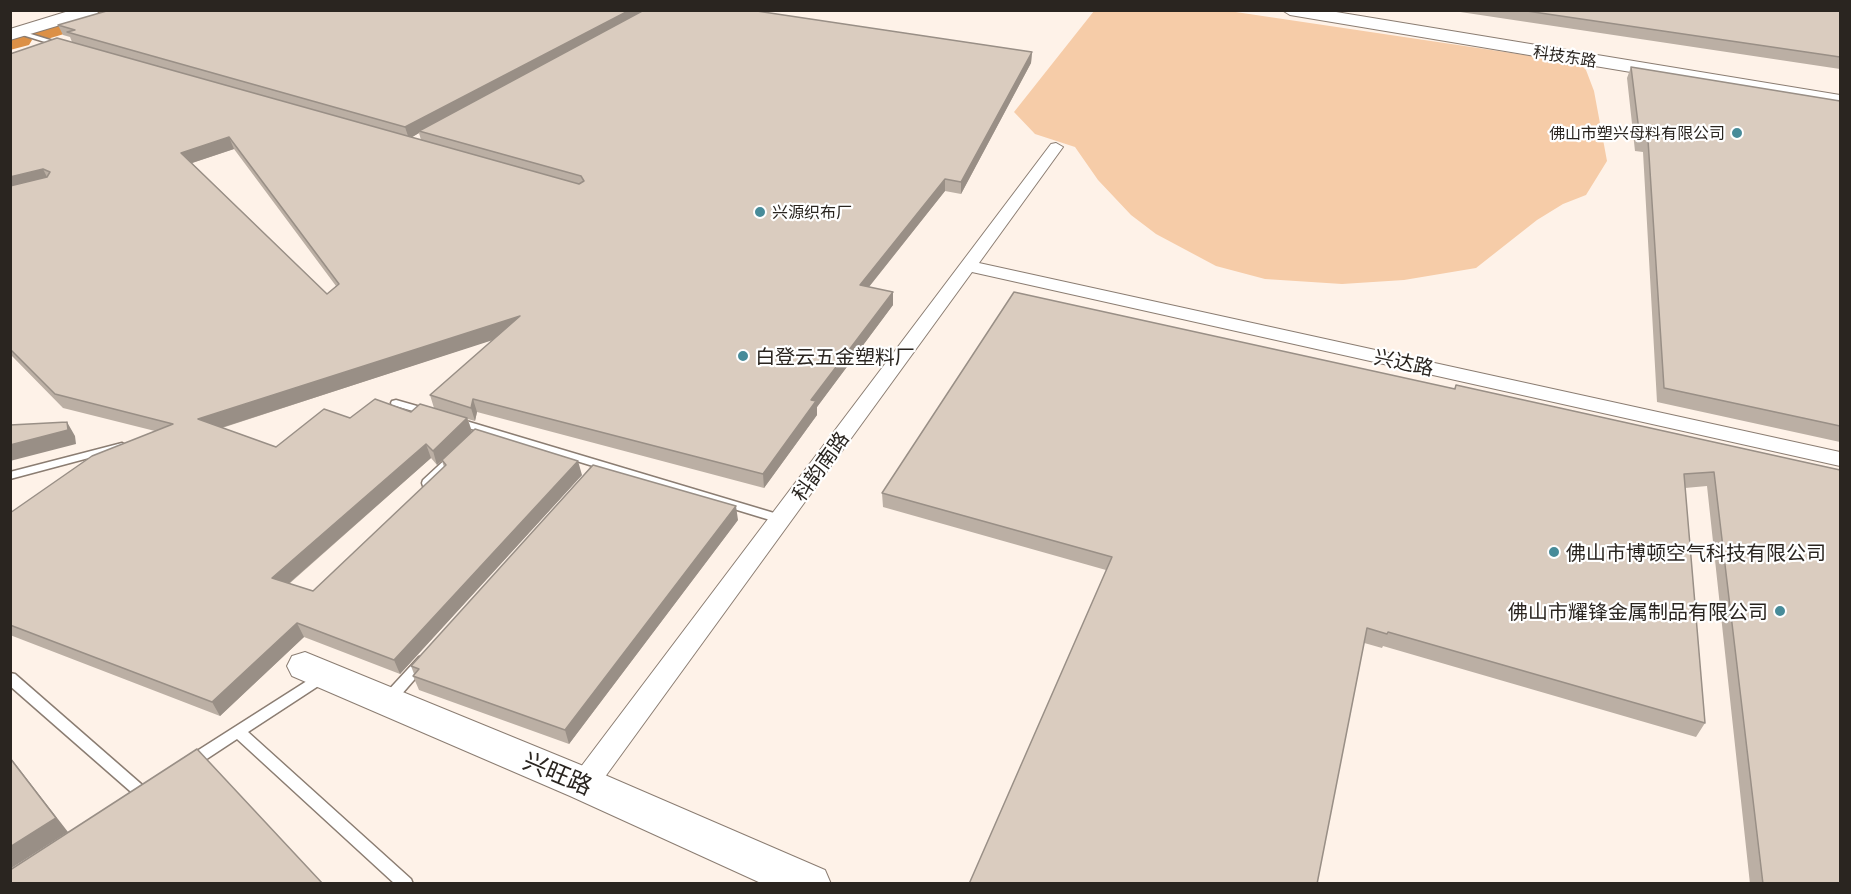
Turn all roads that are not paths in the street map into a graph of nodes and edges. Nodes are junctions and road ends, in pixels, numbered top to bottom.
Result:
1 (91, 10) edge
2 (1290, 10) edge
3 (1364, 10) edge
4 (14, 33) edge
5 (61, 45) junction
6 (72, 48) edge
7 (41, 51) edge
8 (1840, 89) edge
9 (1840, 101) edge
10 (1056, 147) dead end
11 (968, 266) junction
12 (396, 403) dead end
13 (474, 437) junction
14 (122, 446) edge
15 (1840, 459) edge
16 (600, 465) junction
17 (10, 476) edge
18 (584, 483) edge
19 (417, 493) edge
20 (780, 519) junction
21 (434, 649) edge
22 (314, 670) joint
23 (10, 678) edge
24 (387, 701) junction
25 (238, 731) junction
26 (181, 769) edge
27 (584, 784) junction
28 (143, 794) edge
29 (804, 882) edge
30 (406, 884) edge

1 - 4 main road
2 - 9 main road, 科技东路
3 - 8 main road
4 - 5 lane
5 - 6 lane
5 - 7 lane
10 - 11 street, 科韵南路
11 - 15 street, 兴达路
11 - 20 street, 科韵南路
12 - 13 lane
13 - 16 lane
13 - 19 lane
14 - 17 lane
16 - 18 lane
16 - 20 lane
20 - 27 street, 科韵南路
21 - 24 lane
22 - 24 main road, 兴旺路
22 - 25 lane
23 - 28 lane
24 - 27 main road, 兴旺路
25 - 26 lane
25 - 30 lane
27 - 29 main road, 兴旺路

